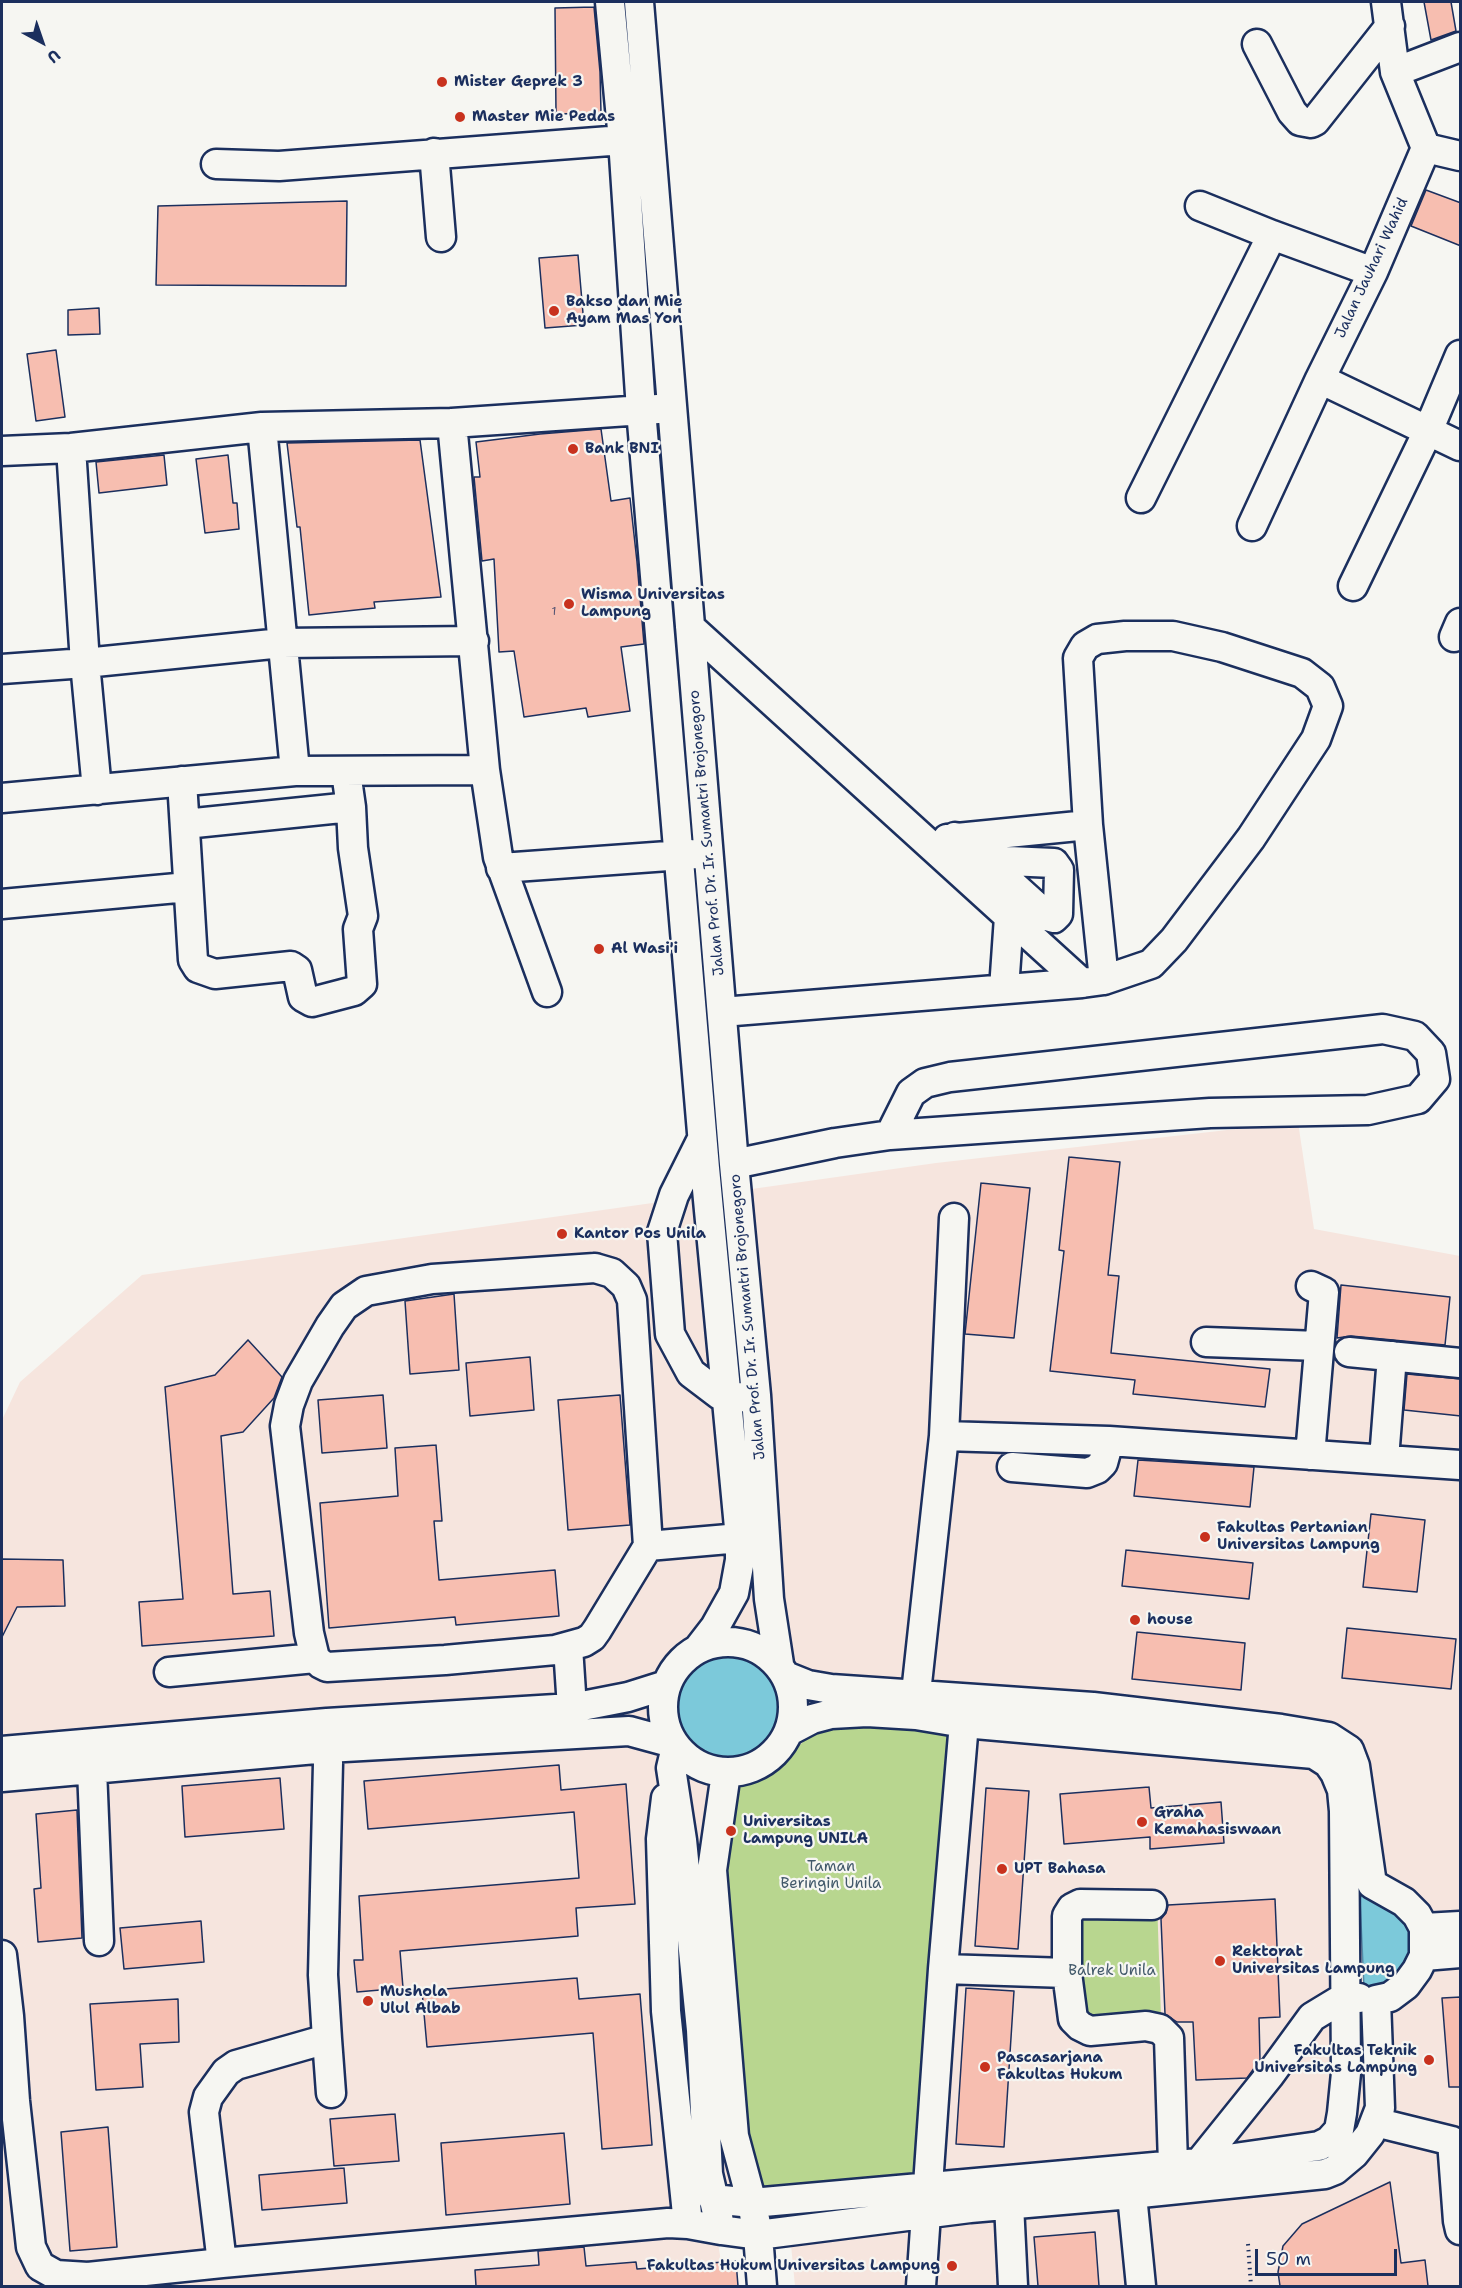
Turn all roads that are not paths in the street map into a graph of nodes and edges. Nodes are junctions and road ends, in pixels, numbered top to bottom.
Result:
1 (610, 2) edge
2 (639, 2) edge
3 (1388, 14) edge
4 (1257, 44) dead end
5 (1461, 47) edge
6 (1395, 72) junction
7 (623, 140) junction
8 (1426, 148) junction
9 (1459, 151) edge
10 (434, 153) junction
11 (216, 164) dead end
12 (1200, 206) dead end
13 (1272, 235) junction
14 (441, 237) dead end
15 (1373, 272) junction
16 (1461, 355) edge
17 (1320, 379) junction
18 (672, 408) junction
19 (640, 410) junction
20 (452, 423) junction
21 (262, 427) junction
22 (1428, 431) junction
23 (1461, 446) edge
24 (71, 448) junction
25 (2, 451) edge
26 (1141, 498) dead end
27 (1252, 526) dead end
28 (1353, 586) dead end
29 (690, 627) junction
30 (474, 641) junction
31 (282, 643) junction
32 (85, 663) junction
33 (2, 669) edge
34 (485, 770) junction
35 (295, 771) junction
36 (346, 772) junction
37 (182, 780) junction
38 (97, 790) junction
39 (2, 798) edge
40 (351, 807) junction
41 (185, 824) junction
42 (1088, 825) junction
43 (942, 840) junction
44 (708, 854) junction
45 (679, 855) junction
46 (985, 860) dead end
47 (501, 868) junction
48 (188, 887) junction
49 (2, 904) edge
50 (1009, 916) junction
51 (1093, 982) junction
52 (1004, 989) junction
53 (547, 992) dead end
54 (722, 1011) junction
55 (890, 1135) junction
56 (703, 1137) junction
57 (734, 1164) junction
58 (954, 1218) dead end
59 (1311, 1286) dead end
60 (1206, 1342) dead end
61 (1319, 1346) junction
62 (1349, 1352) dead end
63 (1392, 1356) junction
64 (1461, 1363) edge
65 (727, 1389) junction
66 (756, 1395) junction
67 (944, 1436) junction
68 (1109, 1441) junction
69 (1310, 1455) junction
70 (1384, 1459) junction
71 (1461, 1465) edge
72 (1012, 1467) dead end
73 (740, 1538) junction
74 (648, 1546) junction
75 (568, 1647) junction
76 (698, 1649) junction
77 (315, 1659) junction
78 (783, 1671) junction
79 (169, 1672) dead end
80 (666, 1685) junction
81 (916, 1704) junction
82 (572, 1708) junction
83 (963, 1723) junction
84 (1152, 1727) junction
85 (790, 1730) junction
86 (327, 1735) junction
87 (11, 1750) edge
88 (673, 1753) junction
89 (92, 1769) junction
90 (726, 1773) junction
91 (2, 1778) edge
92 (1358, 1885) junction
93 (1152, 1905) dead end
94 (1461, 1926) edge
95 (99, 1941) dead end
96 (1424, 1942) junction
97 (1461, 1953) edge
98 (2, 1955) edge
99 (944, 1969) junction
100 (1067, 1973) junction
101 (1345, 1997) junction
102 (1376, 2000) junction
103 (327, 2039) junction
104 (331, 2093) dead end
105 (1376, 2122) junction
106 (1456, 2143) edge
107 (1186, 2164) junction
108 (1130, 2181) junction
109 (713, 2199) junction
110 (927, 2200) junction
111 (752, 2203) junction
112 (1009, 2204) junction
113 (688, 2224) junction
114 (721, 2230) junction
115 (1461, 2230) edge
116 (758, 2235) junction
117 (222, 2263) junction
118 (762, 2286) edge
119 (921, 2286) edge
120 (1012, 2286) edge
121 (1141, 2286) edge

1 - 7 street, Jalan Prof. Dr. Ir. Sumantri Brojonegoro
2 - 18 street, Jalan Prof. Dr. Ir. Sumantri Brojonegoro
3 - 4 street
3 - 6 street
5 - 6 street
6 - 8 street
7 - 10 street
7 - 19 street, Jalan Prof. Dr. Ir. Sumantri Brojonegoro
8 - 9 street
8 - 15 street, Jalan Jauhari Wahid
10 - 11 street
10 - 14 street
12 - 13 street
13 - 15 street
13 - 26 street
15 - 17 street, Jalan Jauhari Wahid
16 - 22 street
17 - 22 street
17 - 27 street, Jalan Jauhari Wahid
18 - 19 street
18 - 29 street, Jalan Prof. Dr. Ir. Sumantri Brojonegoro
19 - 20 street
19 - 45 street, Jalan Prof. Dr. Ir. Sumantri Brojonegoro
20 - 21 street
20 - 30 street
21 - 24 street
21 - 31 street
22 - 23 street
22 - 28 street
24 - 25 street
24 - 32 street
29 - 43 street
29 - 44 street, Jalan Prof. Dr. Ir. Sumantri Brojonegoro
30 - 31 street
30 - 34 street
31 - 32 street
31 - 35 street
32 - 33 street
32 - 38 street
34 - 36 street
34 - 47 street
35 - 36 street
35 - 37 street
36 - 40 street
37 - 38 street
37 - 41 street
38 - 39 street
40 - 41 street
40 - 48 street
41 - 48 street
42 - 43 street
42 - 51 street
42 - 51 street
43 - 46 street
43 - 50 street
44 - 45 street
44 - 54 street, Jalan Prof. Dr. Ir. Sumantri Brojonegoro
45 - 47 street
45 - 56 street, Jalan Prof. Dr. Ir. Sumantri Brojonegoro
47 - 53 street
48 - 49 street
50 - 51 street
50 - 52 street
51 - 52 street
52 - 54 street
54 - 57 street, Jalan Prof. Dr. Ir. Sumantri Brojonegoro
55 - 55 street
55 - 57 street
56 - 65 street, Jalan Prof. Dr. Ir. Sumantri Brojonegoro
56 - 65 street
57 - 66 street, Jalan Prof. Dr. Ir. Sumantri Brojonegoro
58 - 67 street
59 - 61 street
60 - 61 street
61 - 69 street
62 - 63 street
63 - 64 street
63 - 70 street
65 - 66 street
65 - 73 street, Jalan Prof. Dr. Ir. Sumantri Brojonegoro
66 - 78 street, Jalan Prof. Dr. Ir. Sumantri Brojonegoro
67 - 68 street
67 - 81 street
68 - 69 street
68 - 72 street
69 - 70 street
70 - 71 street
73 - 74 street
73 - 76 street, Jalan Prof. Dr. Ir. Sumantri Brojonegoro
74 - 75 street
74 - 77 street
75 - 77 street
75 - 82 street
76 - 78 street
76 - 80 street
77 - 79 street
78 - 81 street
78 - 85 street
80 - 82 street
80 - 88 street
81 - 83 street
81 - 84 street
81 - 85 street
82 - 86 street
83 - 84 street
83 - 99 street
84 - 92 street
85 - 90 street
86 - 87 street
86 - 88 street
86 - 89 street
86 - 103 street
87 - 91 street
88 - 90 street
88 - 109 street
88 - 113 street
89 - 91 street
89 - 95 street
90 - 111 street
92 - 96 street
92 - 101 street
93 - 100 street
94 - 96 street
96 - 97 street
96 - 102 street
98 - 117 street
99 - 100 street
99 - 110 street
100 - 107 street
101 - 102 street
101 - 107 street
101 - 107 street
102 - 105 street
103 - 104 street
103 - 117 street
105 - 106 street
105 - 108 street
106 - 115 street
107 - 108 street
108 - 110 street
108 - 112 street
108 - 121 street
109 - 111 street
109 - 114 street
110 - 111 street
110 - 112 street
110 - 116 street
110 - 119 street
111 - 116 street
112 - 120 street
113 - 114 street
113 - 117 street
114 - 116 street
116 - 118 street

